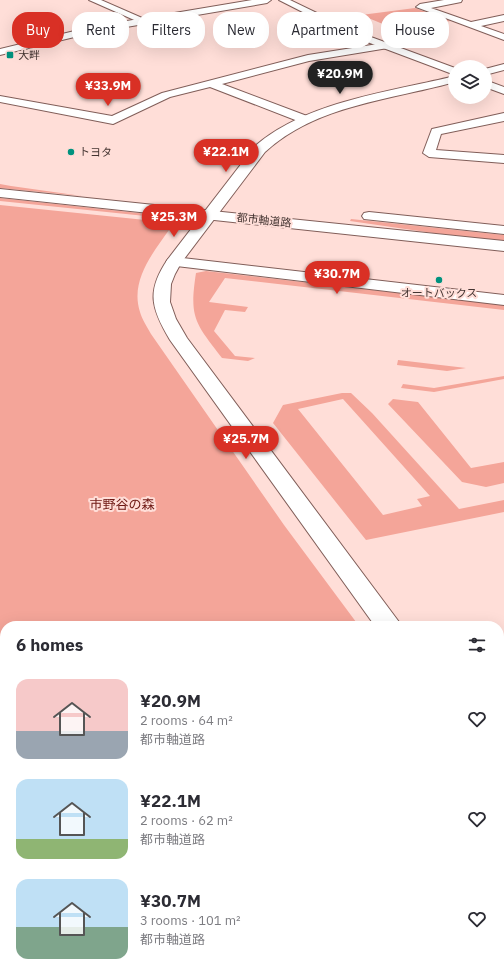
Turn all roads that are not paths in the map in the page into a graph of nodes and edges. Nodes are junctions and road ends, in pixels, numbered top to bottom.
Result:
1 (93, 0) edge
2 (267, 0) edge
3 (283, 0) edge
4 (458, 0) edge
5 (197, 12) edge
6 (137, 18) edge
7 (504, 18) edge
8 (137, 22) edge
9 (470, 25) junction
10 (504, 37) edge
11 (381, 45) edge
12 (381, 46) edge
13 (389, 48) edge
14 (0, 52) edge
15 (504, 67) edge
16 (448, 69) edge
17 (492, 70) edge
18 (448, 81) edge
19 (211, 84) junction
20 (492, 86) edge
21 (504, 91) edge
22 (0, 99) edge
23 (504, 117) edge
24 (303, 119) junction
25 (504, 159) edge
26 (0, 180) edge
27 (0, 193) edge
28 (175, 198) dead end
29 (207, 208) junction
30 (357, 215) dead end
31 (504, 230) edge
32 (504, 246) edge
33 (174, 262) junction
34 (504, 300) edge
35 (385, 621) edge

1 - 6 street
2 - 5 street
3 - 11 street
4 - 9 street
7 - 9 street
8 - 14 street
9 - 10 street
12 - 19 street
13 - 16 street
15 - 17 street
18 - 24 street
19 - 22 street
19 - 24 street
20 - 21 street
23 - 25 street
24 - 29 street
26 - 28 street
27 - 29 street, 都市軸道路
29 - 32 street, 都市軸道路
29 - 33 street
30 - 31 street
33 - 34 street
33 - 35 street

